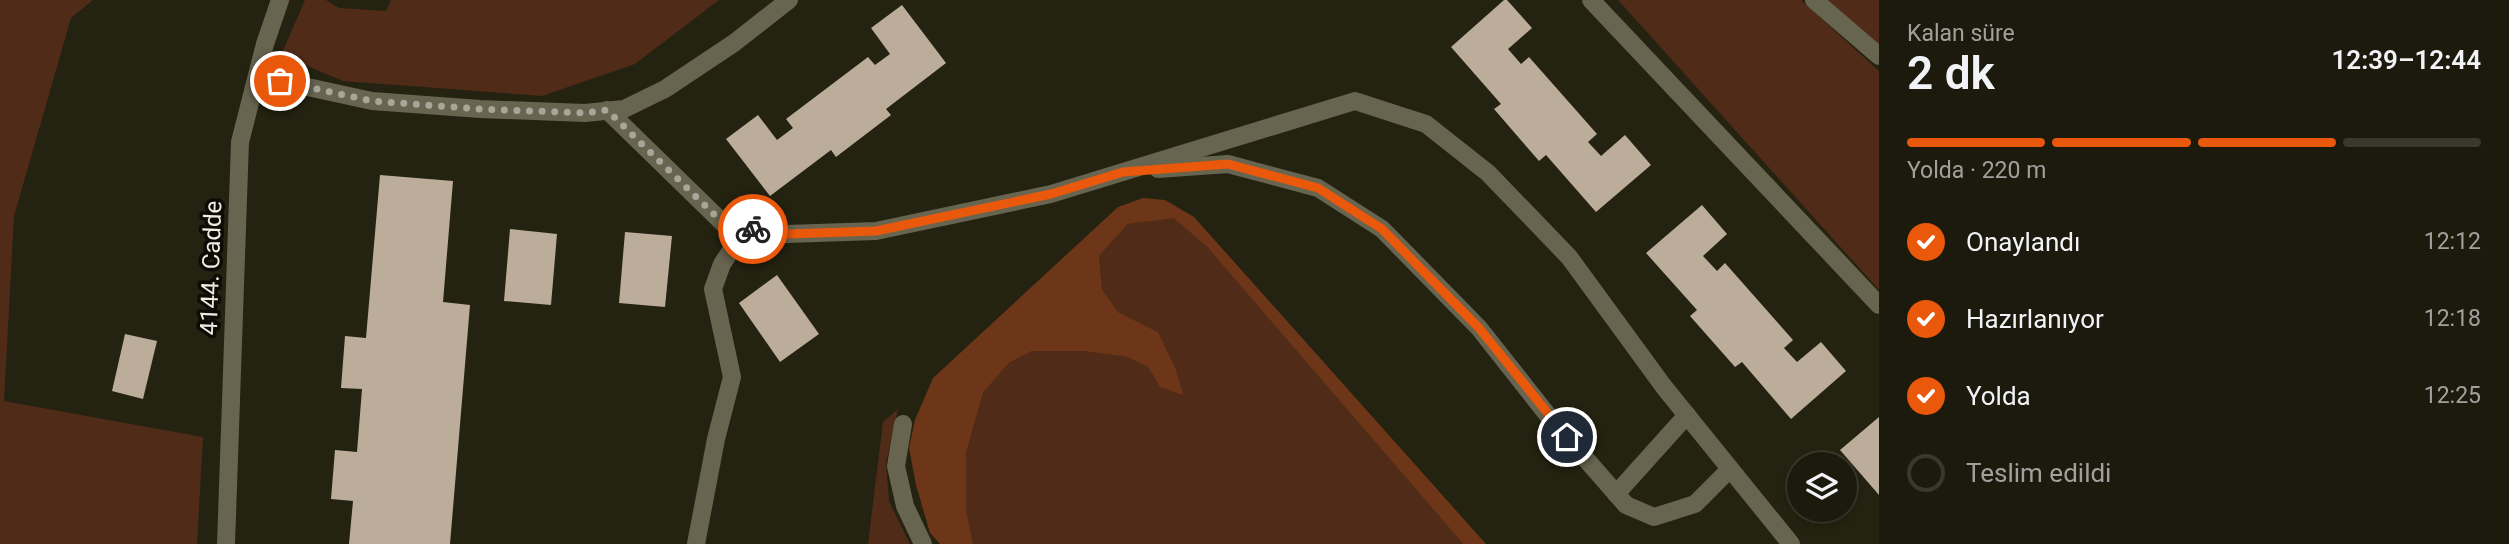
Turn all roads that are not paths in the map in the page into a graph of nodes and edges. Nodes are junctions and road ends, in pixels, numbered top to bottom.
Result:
1 (280, 0) edge
2 (789, 0) edge
3 (1591, 0) edge
4 (1814, 0) edge
5 (1879, 56) edge
6 (257, 75) junction
7 (607, 110) junction
8 (1123, 172) junction
9 (746, 228) junction
10 (1879, 305) edge
11 (1687, 415) junction
12 (903, 424) dead end
13 (1730, 469) junction
14 (1616, 494) junction
15 (226, 544) edge
16 (696, 544) edge
17 (923, 544) edge
18 (1791, 544) edge

1 - 6 street, 4144. Cadde
2 - 7 street
3 - 10 street
4 - 5 street
6 - 7 street
6 - 15 street, 4144. Cadde
7 - 9 street
8 - 9 street
8 - 11 street
8 - 14 street
9 - 16 street
11 - 13 street
11 - 14 street
12 - 17 street
13 - 14 street
13 - 18 street

